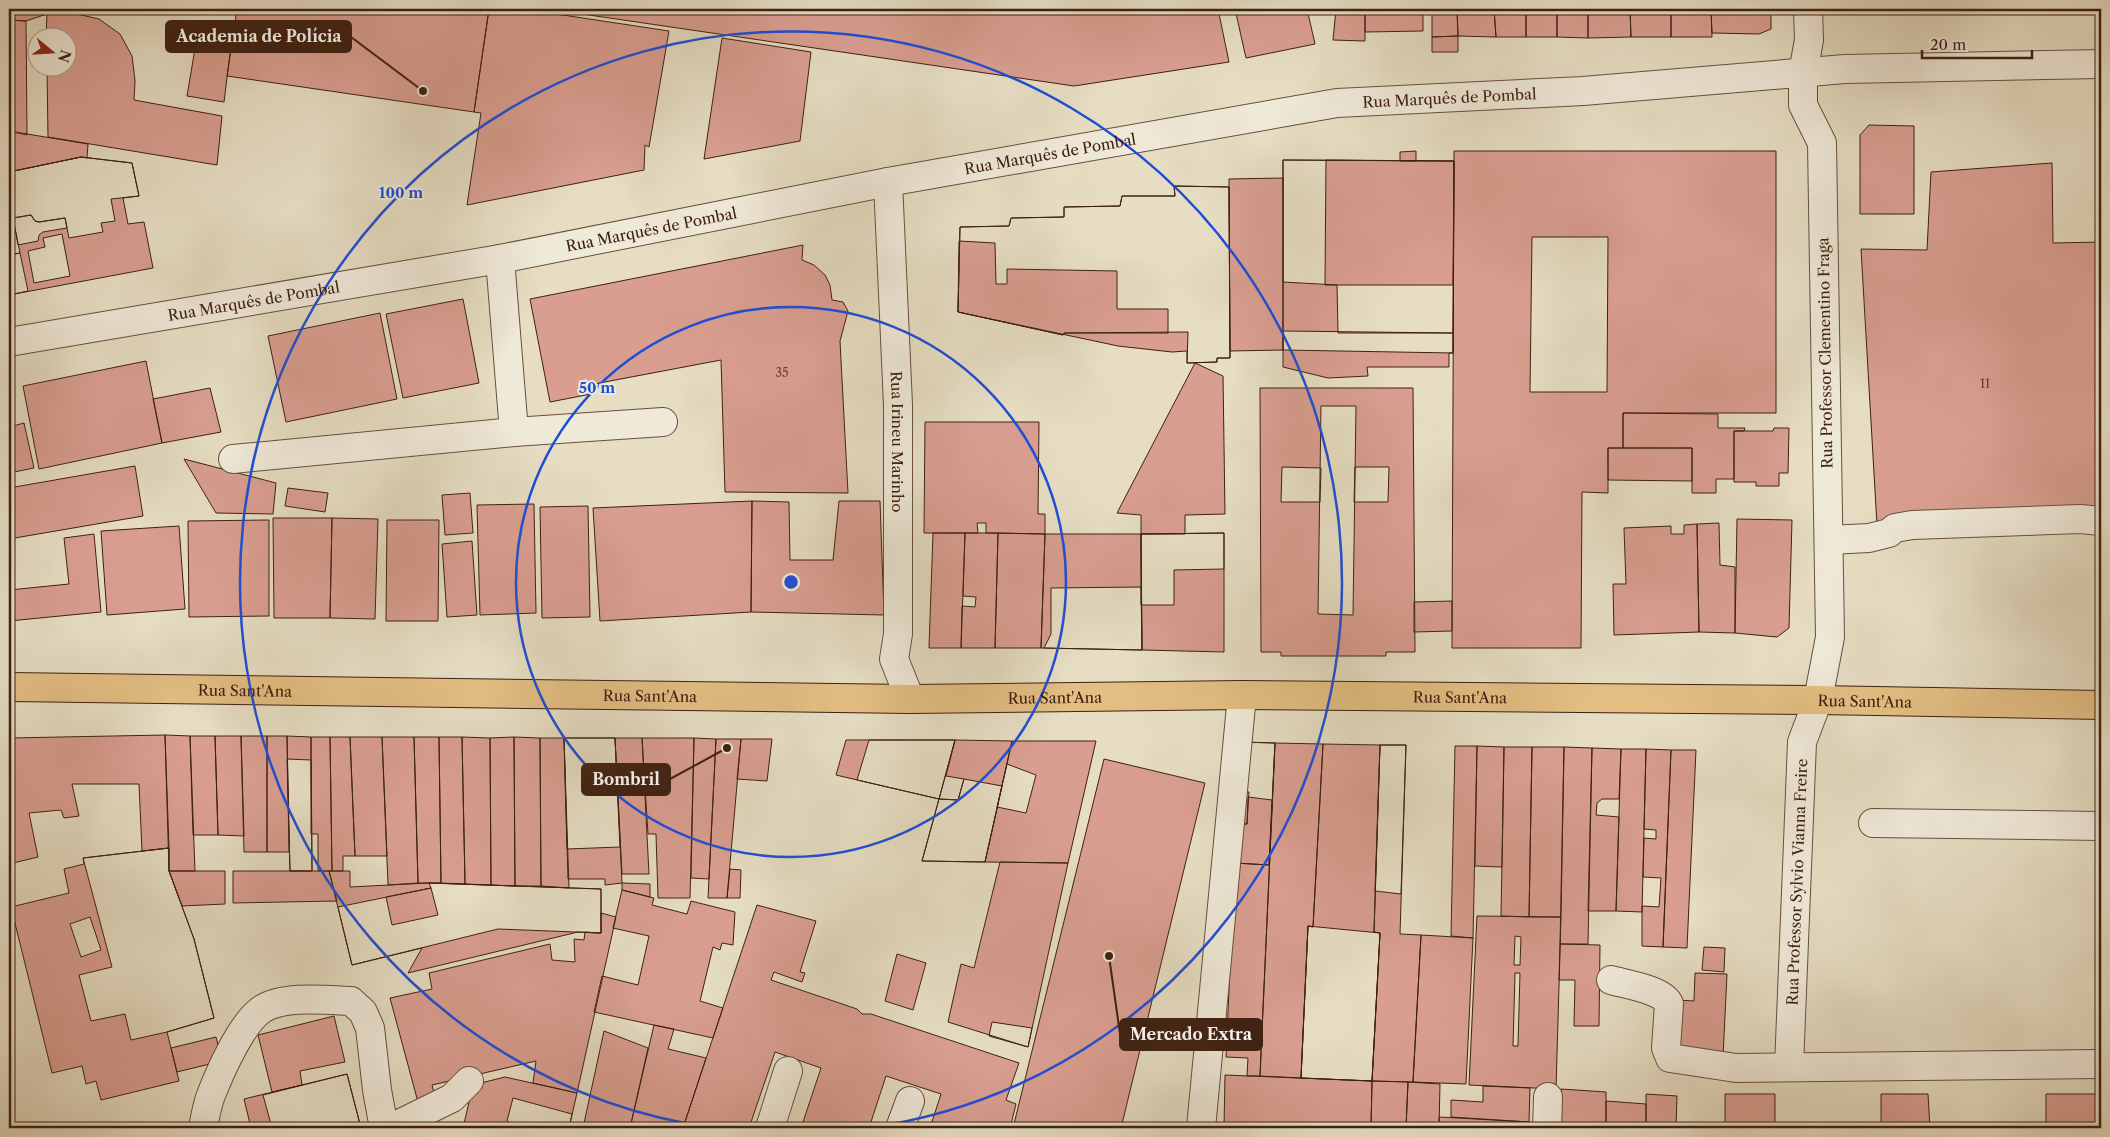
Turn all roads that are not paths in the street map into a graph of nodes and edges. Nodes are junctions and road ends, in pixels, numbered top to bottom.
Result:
1 (1808, 9) edge
2 (2101, 64) edge
3 (1803, 73) junction
4 (888, 182) junction
5 (500, 260) junction
6 (9, 342) edge
7 (663, 422) dead end
8 (514, 432) junction
9 (233, 459) dead end
10 (2101, 521) edge
11 (1829, 540) junction
12 (9, 687) edge
13 (1242, 695) junction
14 (910, 699) junction
15 (1818, 700) junction
16 (2101, 706) edge
17 (1873, 823) dead end
18 (2101, 826) edge
19 (1612, 980) dead end
20 (2101, 1064) edge
21 (1789, 1067) junction
22 (788, 1070) dead end
23 (469, 1081) dead end
24 (1548, 1097) dead end
25 (910, 1102) dead end
26 (203, 1128) edge
27 (384, 1128) edge
28 (391, 1128) edge
29 (770, 1128) edge
30 (900, 1128) edge
31 (1201, 1128) edge
32 (1547, 1128) edge

1 - 3 street, Rua Professor Clementino Fraga
2 - 3 street, Rua Marquês de Pombal
3 - 4 street, Rua Marquês de Pombal
3 - 11 street, Rua Professor Clementino Fraga
4 - 5 street, Rua Marquês de Pombal
4 - 14 street, Rua Irineu Marinho
5 - 6 street, Rua Marquês de Pombal
5 - 8 street
7 - 8 street
8 - 9 street
10 - 11 street
11 - 15 street, Rua Professor Clementino Fraga
12 - 14 main road, Rua Sant'Ana
13 - 14 main road, Rua Sant'Ana
13 - 15 main road, Rua Sant'Ana
13 - 31 street
15 - 16 main road, Rua Sant'Ana
15 - 21 street, Rua Professor Sylvio Vianna Freire
17 - 18 street
19 - 21 street
20 - 21 street
22 - 29 street
23 - 28 street
24 - 32 street
25 - 30 street
26 - 27 street

